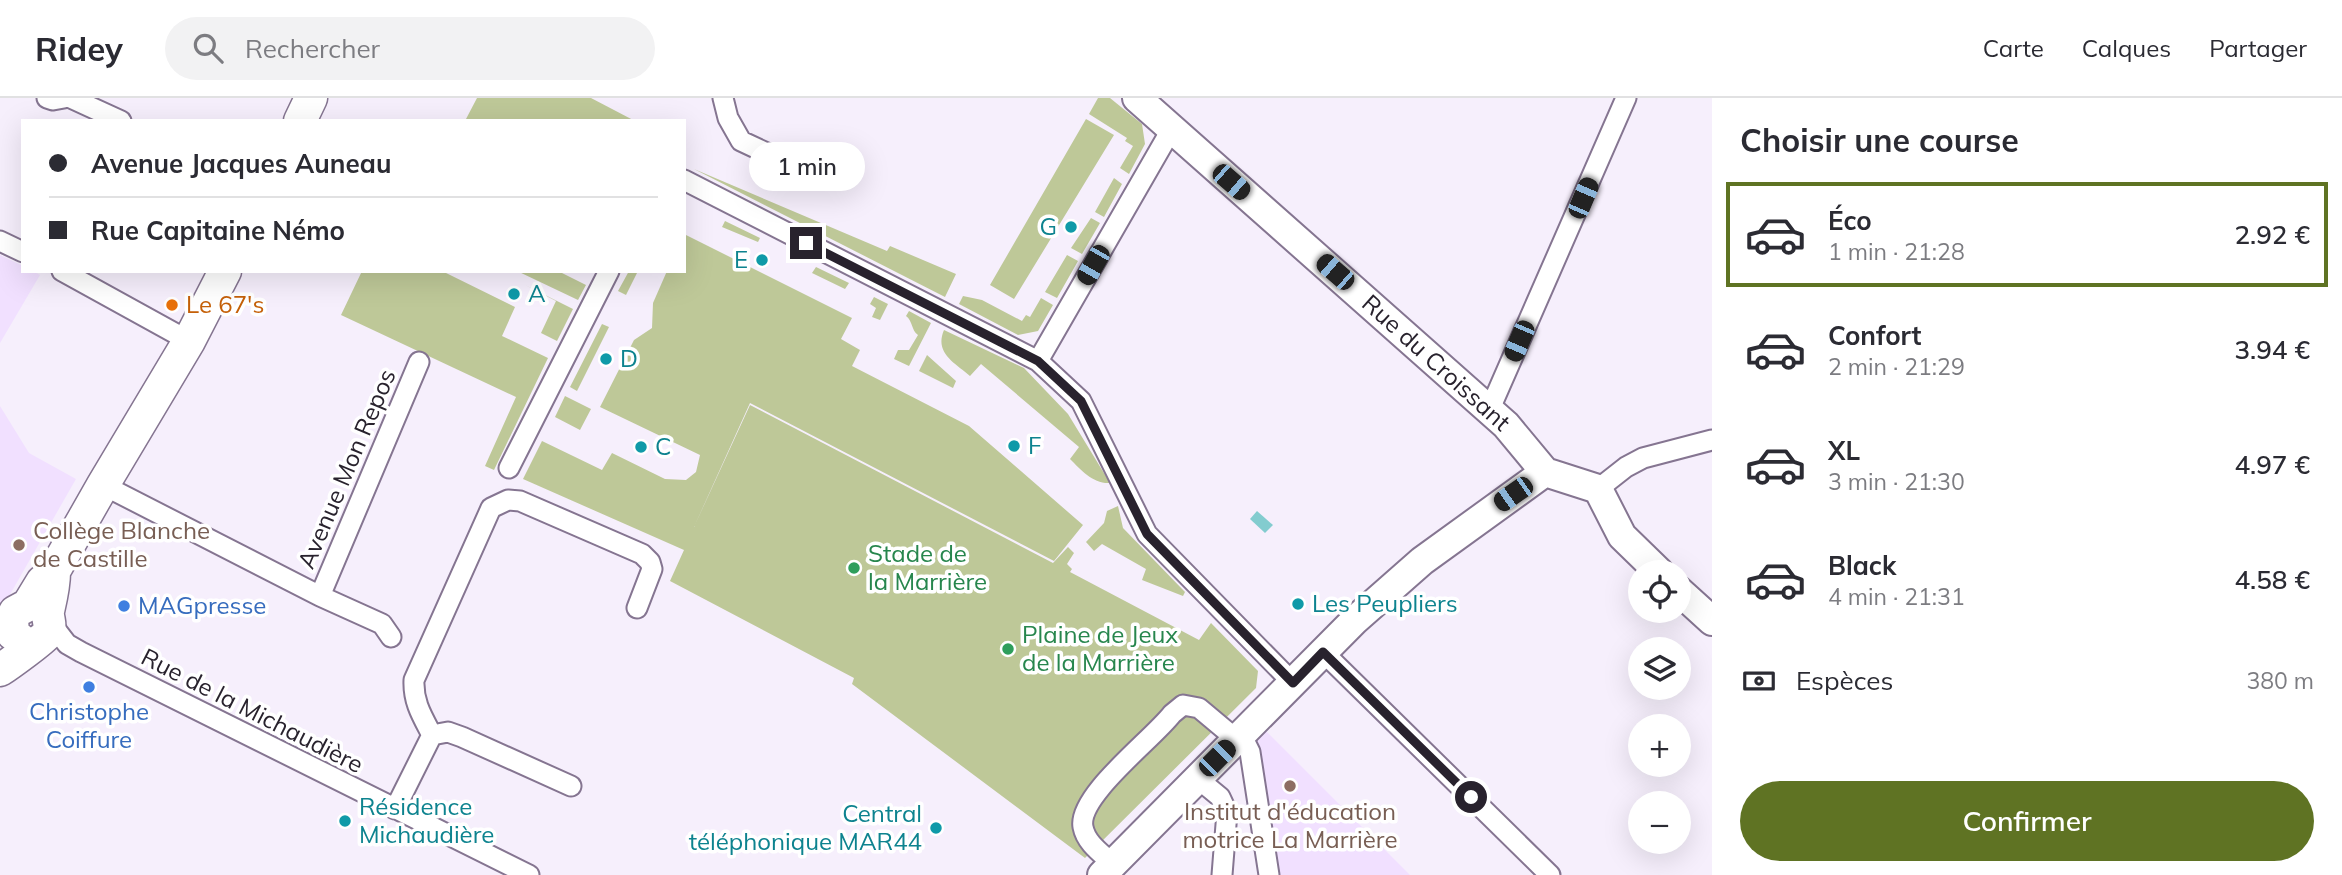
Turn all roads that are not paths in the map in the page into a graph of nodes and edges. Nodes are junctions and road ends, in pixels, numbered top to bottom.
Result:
1 (58, 98) edge
2 (311, 98) edge
3 (723, 98) edge
4 (1137, 98) edge
5 (1626, 98) edge
6 (116, 119) edge
7 (301, 119) edge
8 (1171, 130) junction
9 (773, 156) dead end
10 (686, 181) edge
11 (0, 241) edge
12 (21, 251) edge
13 (66, 273) edge
14 (224, 273) edge
15 (608, 273) edge
16 (189, 341) junction
17 (1038, 361) junction
18 (419, 362) dead end
19 (1489, 411) junction
20 (1712, 440) edge
21 (509, 468) dead end
22 (1545, 472) junction
23 (103, 485) junction
24 (1598, 489) junction
25 (1647, 560) edge
26 (320, 596) junction
27 (1691, 602) edge
28 (637, 608) dead end
29 (1712, 621) edge
30 (35, 632) edge
31 (391, 637) dead end
32 (1323, 652) junction
33 (0, 670) edge
34 (1293, 683) junction
35 (432, 735) junction
36 (1239, 736) junction
37 (1197, 778) junction
38 (571, 786) dead end
39 (395, 809) junction
40 (1107, 870) edge
41 (528, 875) edge
42 (1222, 875) edge
43 (1269, 875) edge
44 (1550, 875) edge

1 - 6 street
2 - 7 main road
3 - 9 street
4 - 8 street, Rue du Croissant
5 - 19 street
8 - 17 street
8 - 19 street, Rue du Croissant
10 - 17 street
11 - 12 street
13 - 16 street
14 - 16 main road
15 - 21 street
16 - 23 main road
17 - 34 street
18 - 26 street, Avenue Mon Repos
19 - 22 street, Rue du Croissant
20 - 24 street
22 - 24 street
22 - 32 street
23 - 26 street, Avenue Mon Repos
23 - 30 main road
24 - 25 street
26 - 31 street, Avenue Mon Repos
27 - 29 street
28 - 35 street
30 - 33 main road
30 - 39 street, Rue de la Michaudière
32 - 34 street
32 - 44 street
34 - 36 street
35 - 38 street
35 - 39 street
36 - 37 street
36 - 40 street
36 - 43 street
37 - 40 street
37 - 42 street
39 - 41 street, Rue de la Michaudière

